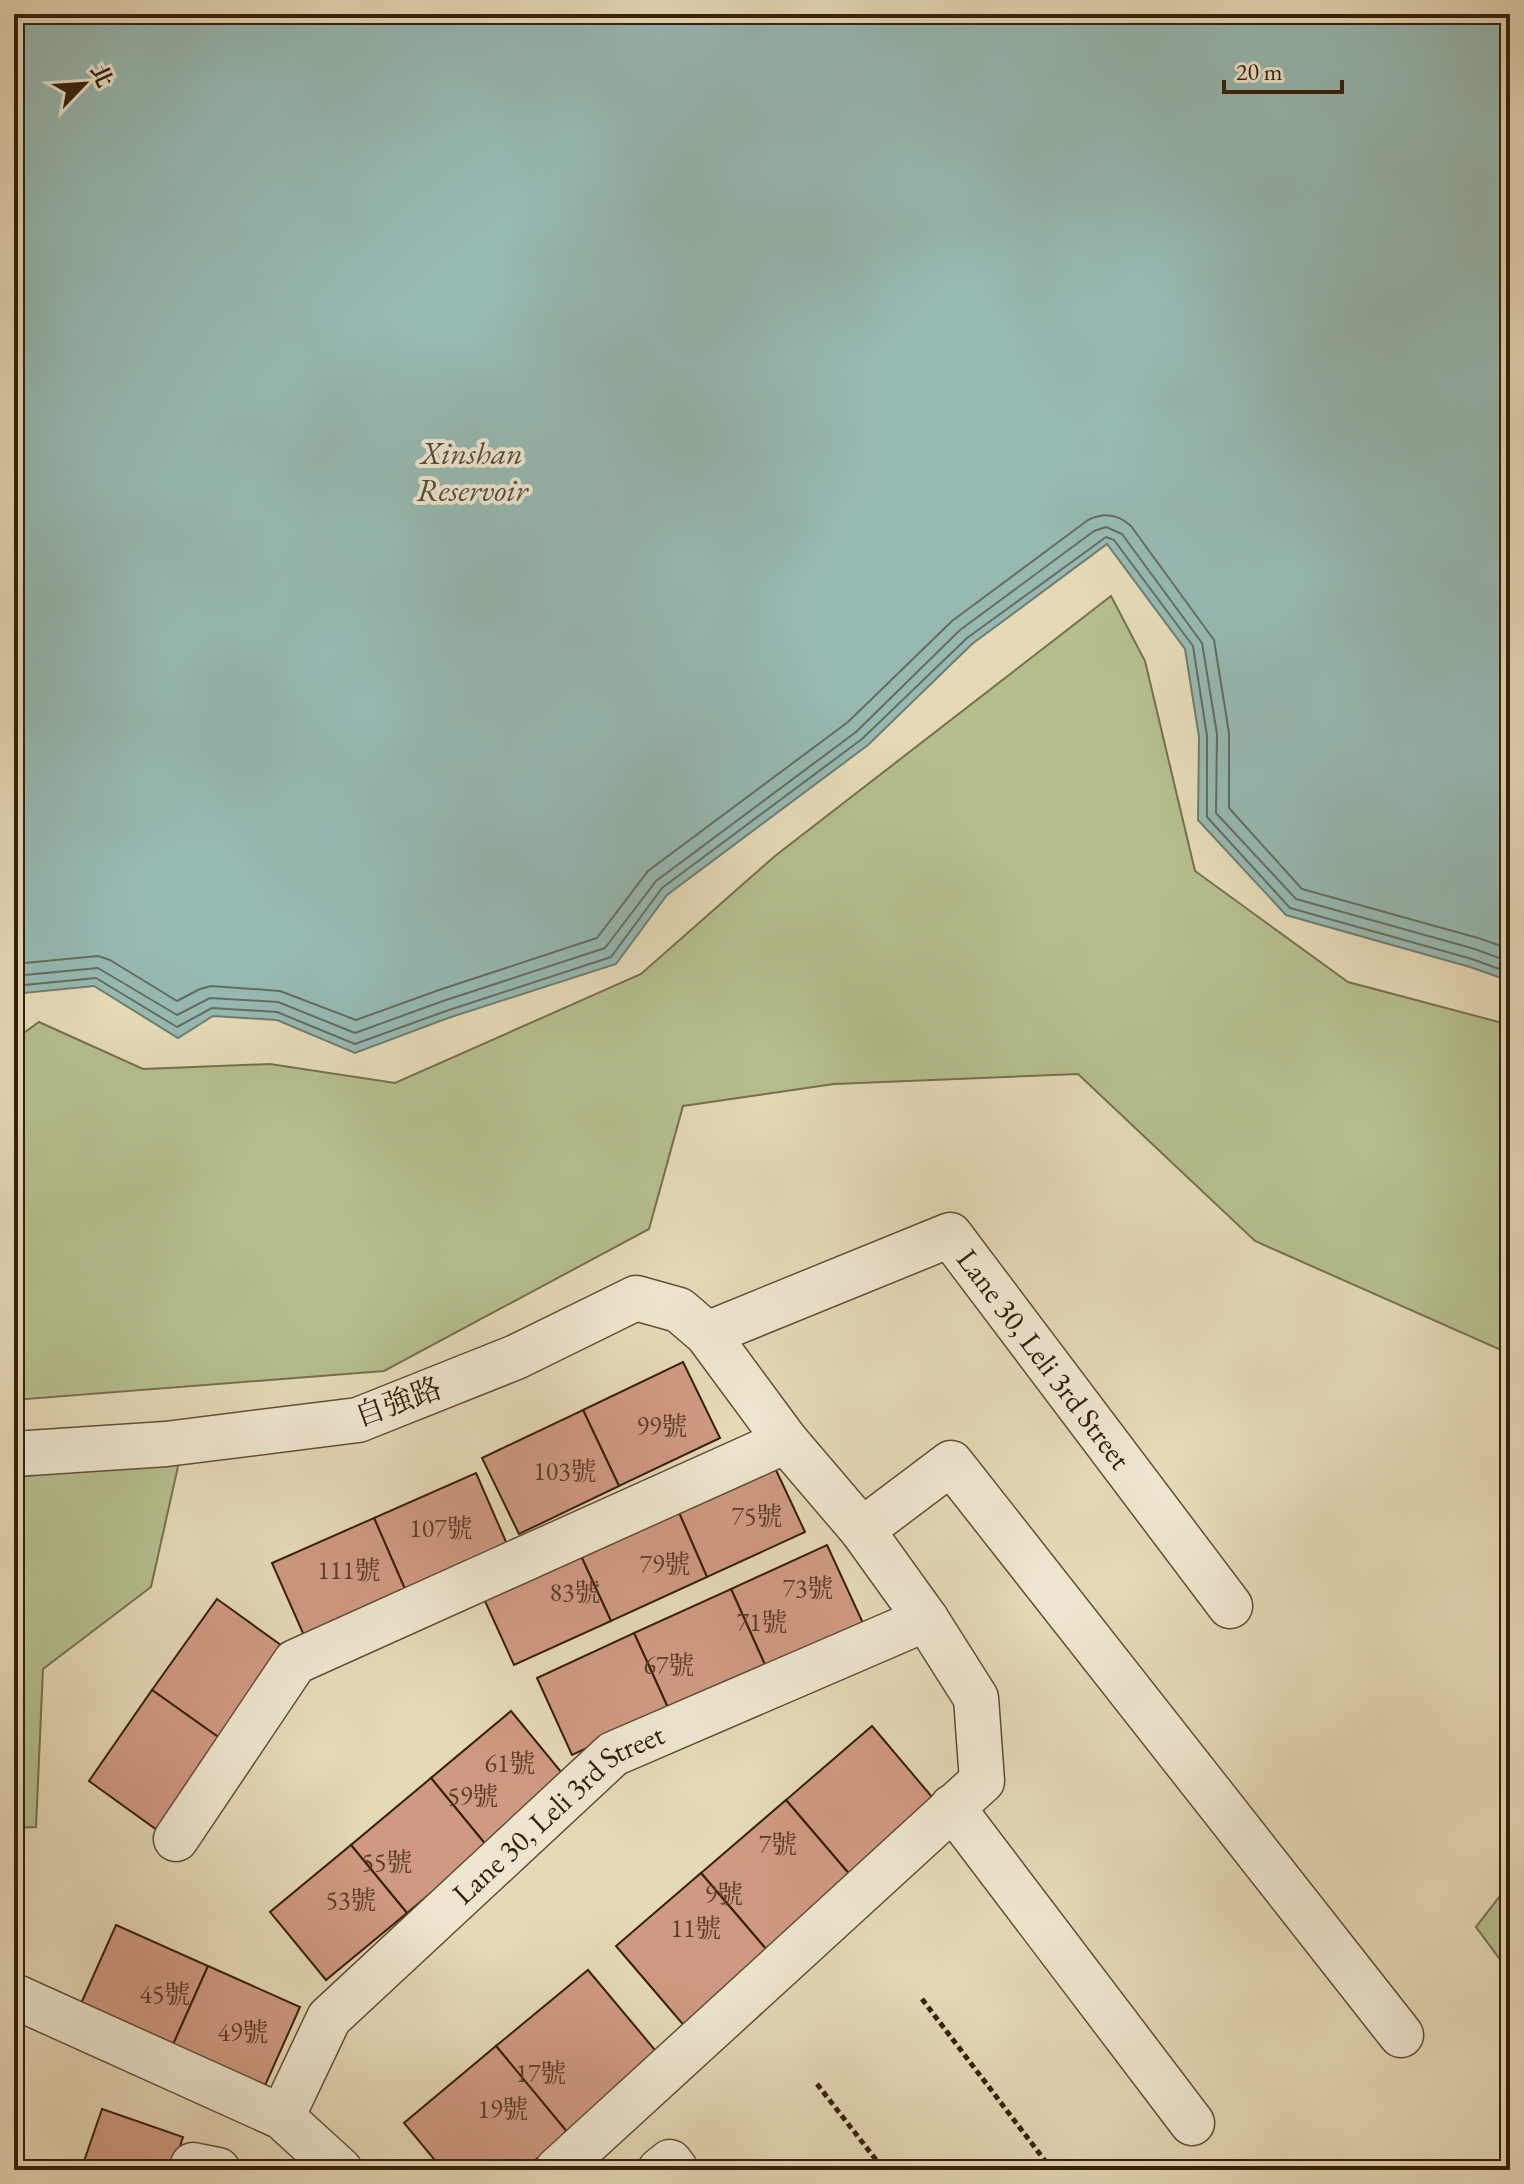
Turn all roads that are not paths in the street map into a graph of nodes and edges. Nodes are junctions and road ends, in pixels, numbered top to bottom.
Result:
1 (707, 1334) junction
2 (786, 1441) junction
3 (14, 1454) edge
4 (862, 1530) junction
5 (1230, 1606) dead end
6 (926, 1619) junction
7 (952, 1807) junction
8 (176, 1839) dead end
9 (14, 1996) edge
10 (1401, 2035) dead end
11 (282, 2117) junction
12 (1192, 2123) dead end
13 (191, 2170) edge
14 (218, 2170) edge
15 (340, 2170) edge
16 (557, 2170) edge
17 (660, 2170) edge
18 (676, 2170) edge

1 - 2 street
1 - 3 street, 自強路
1 - 5 street, Lane 30, Leli 3rd Street
2 - 4 street
2 - 8 street
4 - 6 street
4 - 10 street
6 - 7 street
6 - 11 street, Lane 30, Leli 3rd Street
7 - 12 street
7 - 16 street
9 - 11 street
11 - 15 street
13 - 14 street
17 - 18 street

